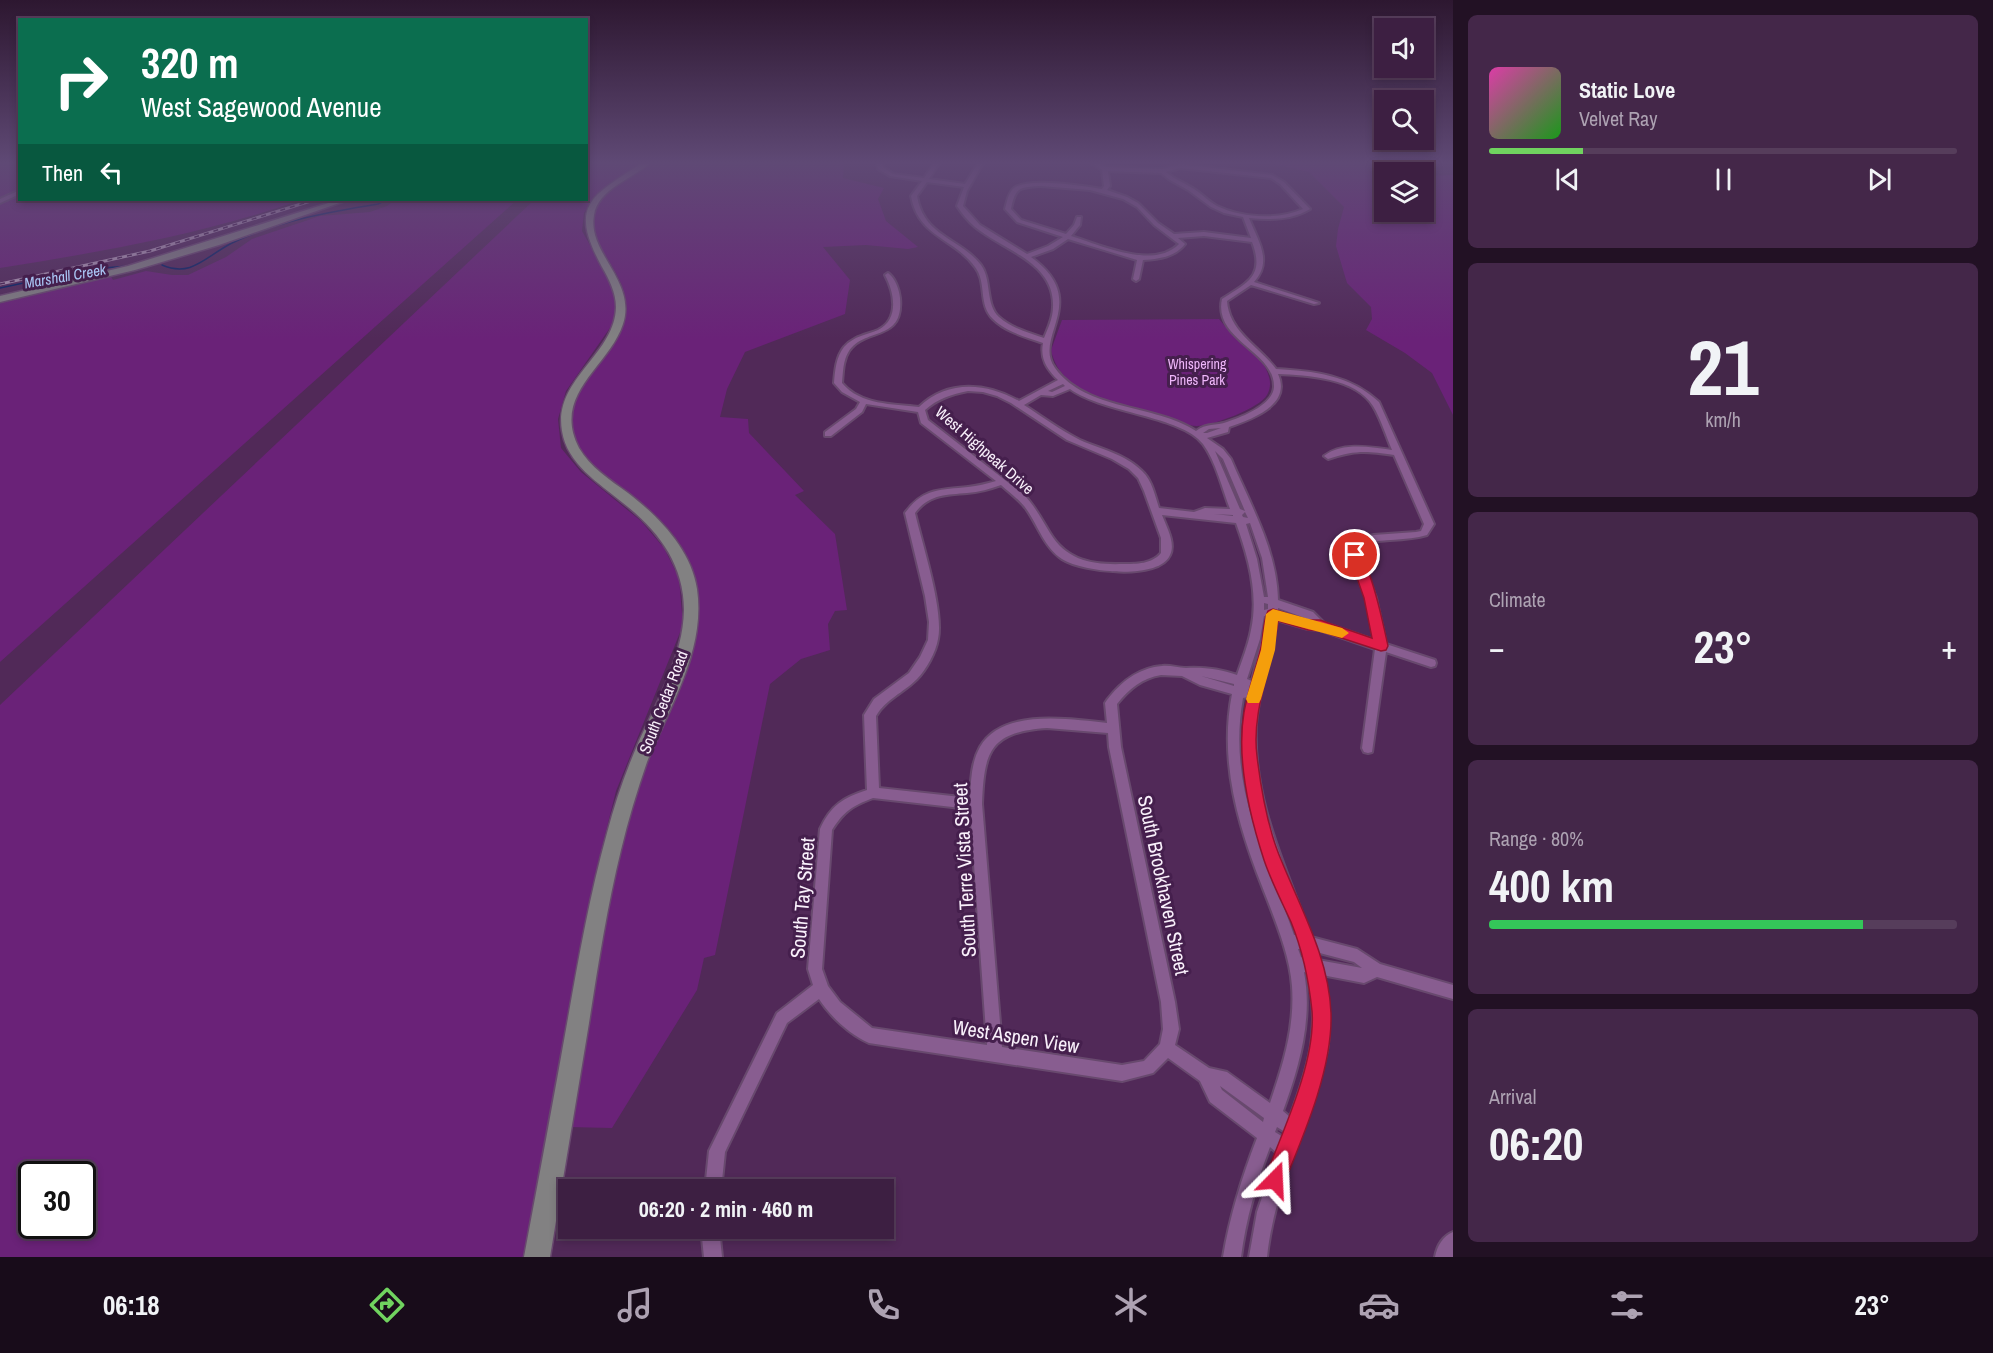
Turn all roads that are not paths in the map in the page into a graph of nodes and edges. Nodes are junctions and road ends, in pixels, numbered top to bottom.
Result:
1 (279, 222) edge
2 (589, 222) edge
3 (926, 222) edge
4 (973, 222) edge
5 (1022, 222) edge
6 (1078, 222) edge
7 (1154, 222) edge
8 (1248, 222) edge
9 (1174, 236) junction
10 (1066, 237) junction
11 (1255, 240) junction
12 (1024, 254) junction
13 (1140, 258) junction
14 (888, 275) dead end
15 (1136, 279) dead end
16 (1252, 283) junction
17 (0, 299) edge
18 (1316, 303) dead end
19 (1047, 339) junction
20 (1274, 374) junction
21 (1067, 384) junction
22 (864, 400) junction
23 (1020, 404) junction
24 (921, 410) junction
25 (828, 434) dead end
26 (1201, 438) junction
27 (1397, 453) junction
28 (1328, 456) dead end
29 (1001, 482) junction
30 (1156, 511) junction
31 (1245, 517) junction
32 (1259, 604) junction
33 (1273, 608) junction
34 (1381, 646) junction
35 (1431, 663) dead end
36 (1240, 686) junction
37 (1255, 693) junction
38 (1114, 729) junction
39 (1368, 748) dead end
40 (873, 794) junction
41 (976, 804) junction
42 (1288, 941) junction
43 (1307, 943) junction
44 (1294, 963) junction
45 (1313, 965) junction
46 (1376, 970) junction
47 (820, 989) junction
48 (1453, 992) edge
49 (1167, 1048) junction
50 (995, 1054) junction
51 (1206, 1075) junction
52 (1273, 1114) junction
53 (1294, 1129) junction
54 (1266, 1134) junction
55 (1286, 1150) junction
56 (714, 1179) edge
57 (711, 1239) edge
58 (1453, 1242) edge
59 (537, 1257) edge
60 (713, 1257) edge
61 (1232, 1257) edge
62 (1258, 1257) edge
63 (1444, 1257) edge

1 - 17 street
2 - 59 street, South Cedar Road
3 - 19 street
4 - 12 street
5 - 10 street
6 - 10 street
7 - 9 street
8 - 11 street
9 - 11 street
9 - 13 street
10 - 12 street
10 - 13 street
11 - 16 street
12 - 19 street
13 - 15 street
14 - 22 street
16 - 18 street
16 - 20 street
19 - 21 street
20 - 26 street
20 - 27 street
21 - 23 street
21 - 26 street
22 - 24 street
22 - 25 street
23 - 24 street
23 - 30 street
24 - 29 street, West Highpeak Drive
26 - 31 street
27 - 28 street
27 - 34 street
29 - 30 street, West Highpeak Drive
29 - 40 street
30 - 31 street
31 - 32 street
31 - 33 street
32 - 33 street
32 - 36 street
33 - 34 street
33 - 37 street
34 - 35 street
34 - 39 street
36 - 37 street
36 - 38 street, South Brookhaven Street
36 - 42 street
37 - 43 street
38 - 41 street, South Terre Vista Street
38 - 49 street, South Brookhaven Street
40 - 41 street, South Tay Street
40 - 47 street, South Tay Street
41 - 50 street, South Terre Vista Street
42 - 43 street
42 - 44 street
43 - 45 street
43 - 46 street
44 - 45 street
44 - 52 street
45 - 46 street
45 - 53 street
46 - 48 street
47 - 50 street, West Aspen View
47 - 56 street
49 - 50 street, West Aspen View
49 - 51 street
51 - 52 street
51 - 54 street
52 - 53 street
52 - 54 street
53 - 55 street
54 - 55 street
54 - 61 street
55 - 62 street
57 - 60 street
58 - 63 street

